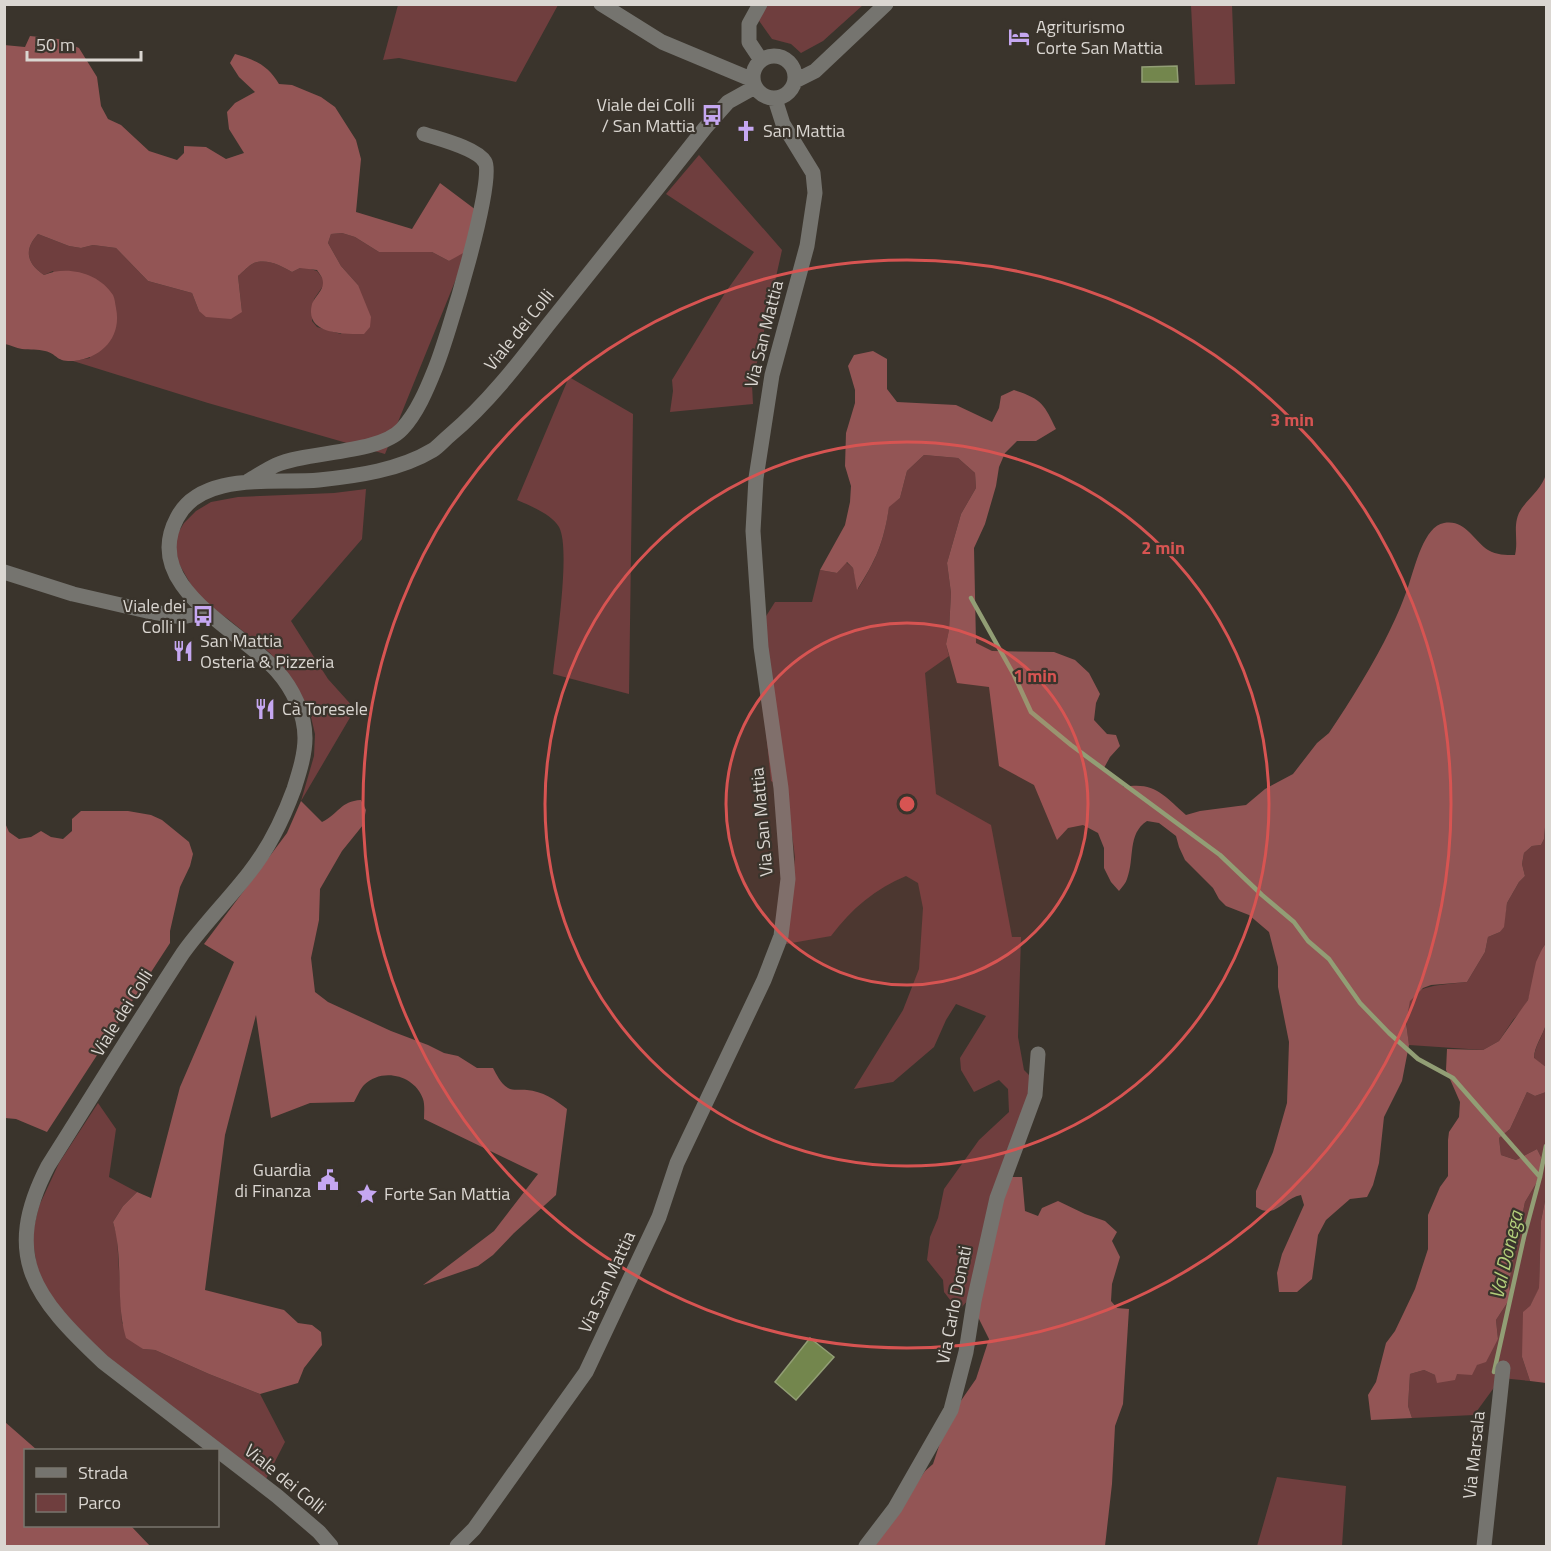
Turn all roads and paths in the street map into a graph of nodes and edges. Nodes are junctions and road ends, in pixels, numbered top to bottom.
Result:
1 (601, 4) edge
2 (760, 4) edge
3 (886, 4) edge
4 (761, 60) junction
5 (795, 81) junction
6 (754, 83) junction
7 (775, 99) junction
8 (424, 134) dead end
9 (246, 482) junction
10 (4, 572) edge
11 (207, 612) junction
12 (1038, 1054) dead end
13 (1503, 1368) dead end
14 (216, 1449) edge
15 (219, 1451) edge
16 (331, 1546) edge
17 (457, 1546) edge
18 (866, 1546) edge
19 (1484, 1546) edge

1 - 6 street
2 - 4 street
3 - 5 street
4 - 5 street
4 - 6 street
5 - 7 street
6 - 7 street
6 - 9 street, Viale dei Colli
7 - 17 street, Via San Mattia
8 - 9 street, Viale dei Colli
9 - 11 street, Viale dei Colli
10 - 11 street
11 - 14 street, Viale dei Colli
12 - 18 street, Via Carlo Donati
13 - 19 street, Via Marsala
15 - 16 street, Viale dei Colli

